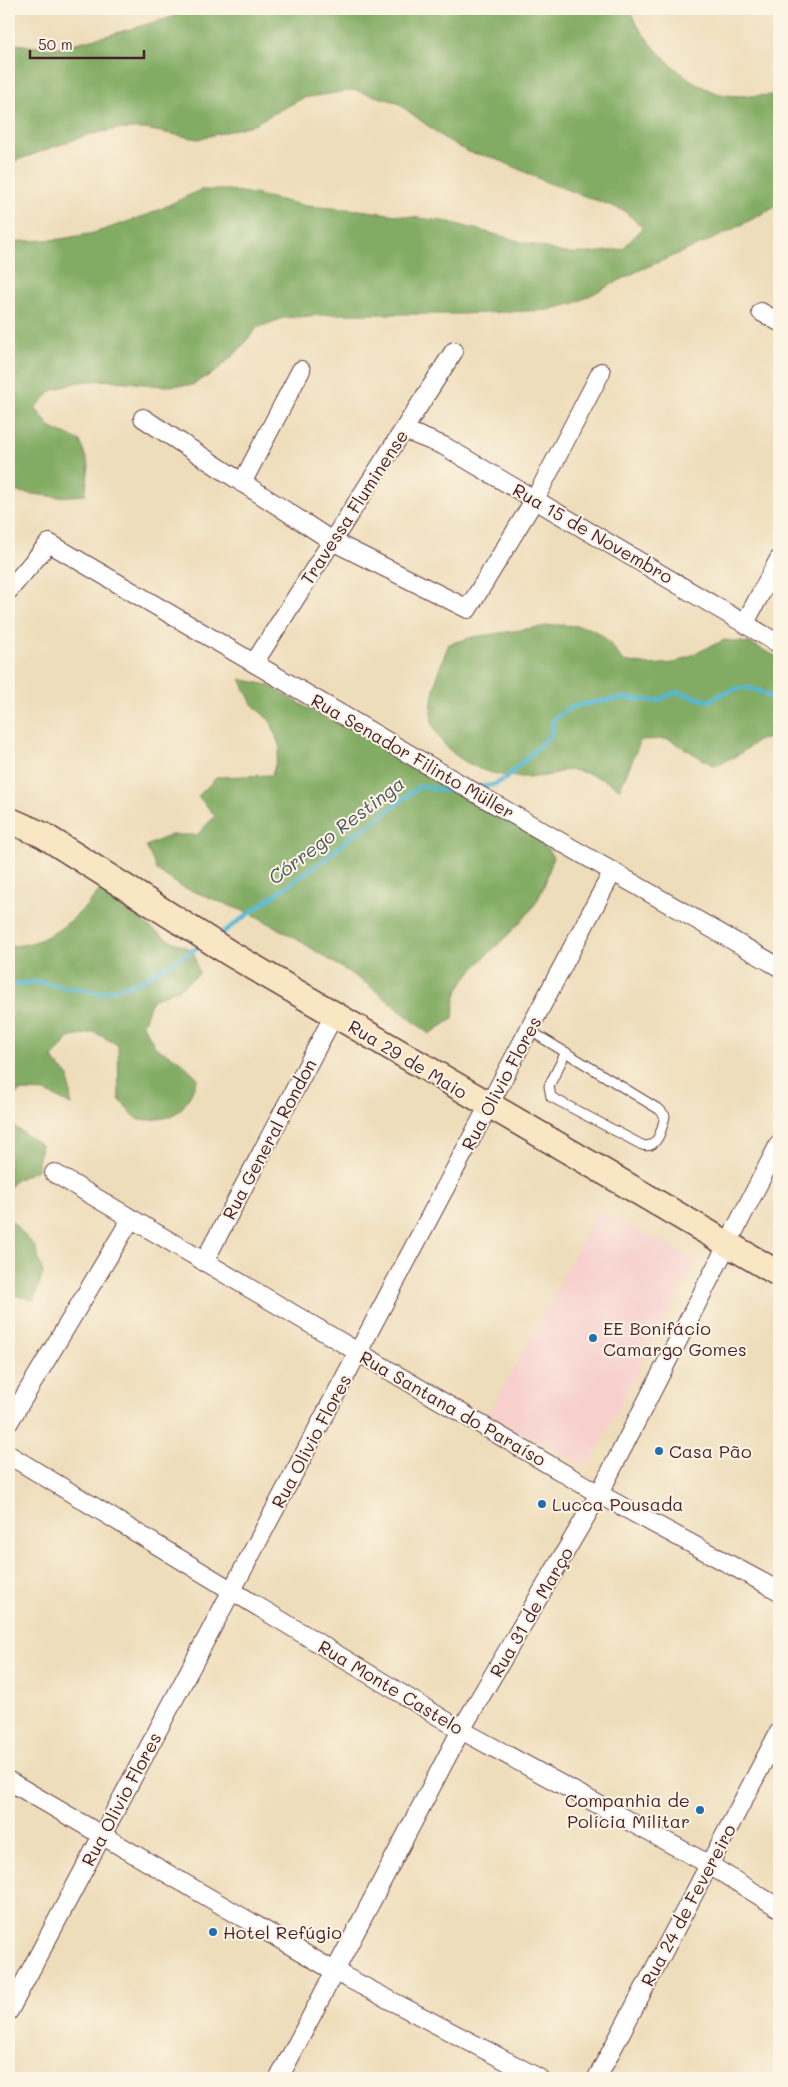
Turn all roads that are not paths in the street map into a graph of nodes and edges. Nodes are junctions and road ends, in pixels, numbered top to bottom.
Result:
1 (761, 312) dead end
2 (779, 322) edge
3 (454, 351) dead end
4 (301, 370) dead end
5 (601, 372) dead end
6 (143, 418) dead end
7 (404, 430) junction
8 (242, 483) junction
9 (535, 499) junction
10 (332, 541) junction
11 (779, 559) edge
12 (9, 590) edge
13 (745, 623) junction
14 (779, 644) edge
15 (254, 663) junction
16 (9, 820) edge
17 (614, 871) junction
18 (779, 967) edge
19 (334, 1015) junction
20 (529, 1030) junction
21 (566, 1052) junction
22 (489, 1106) junction
23 (779, 1144) edge
24 (54, 1173) dead end
25 (130, 1220) junction
26 (726, 1245) junction
27 (204, 1262) junction
28 (779, 1274) edge
29 (358, 1353) junction
30 (9, 1422) edge
31 (9, 1455) edge
32 (599, 1494) junction
33 (232, 1589) junction
34 (779, 1591) edge
35 (462, 1730) junction
36 (779, 1732) edge
37 (9, 1781) edge
38 (102, 1836) junction
39 (708, 1864) junction
40 (779, 1908) edge
41 (336, 1972) junction
42 (9, 2011) edge
43 (279, 2078) edge
44 (539, 2078) edge
45 (597, 2078) edge

1 - 2 street
3 - 7 street, Travessa Fluminense
4 - 8 street
5 - 9 street
6 - 8 street
7 - 9 street, Rua 15 de Novembro
7 - 10 street, Travessa Fluminense
8 - 10 street
9 - 10 street
9 - 13 street, Rua 15 de Novembro
10 - 15 street, Travessa Fluminense
11 - 13 street
12 - 15 street, Rua Senador Filinto Müller
13 - 14 street, Rua 15 de Novembro
15 - 17 street, Rua Senador Filinto Müller
16 - 19 main road, Rua 29 de Maio
17 - 18 street, Rua Senador Filinto Müller
17 - 20 street, Rua Olivio Flores
19 - 22 main road, Rua 29 de Maio
19 - 27 street, Rua General Rondon
20 - 21 lane
20 - 22 street, Rua Olivio Flores
21 - 21 lane
22 - 26 main road, Rua 29 de Maio
22 - 29 street, Rua Olivio Flores
23 - 26 street, Rua 31 de Março
24 - 25 street, Rua Santana do Paraíso
25 - 27 street, Rua Santana do Paraíso
25 - 30 street
26 - 28 main road, Rua 29 de Maio
26 - 32 street, Rua 31 de Março
27 - 29 street, Rua Santana do Paraíso
29 - 32 street, Rua Santana do Paraíso
29 - 33 street, Rua Olivio Flores
31 - 33 street, Rua Monte Castelo
32 - 34 street, Rua Santana do Paraíso
32 - 35 street, Rua 31 de Março
33 - 35 street, Rua Monte Castelo
33 - 38 street, Rua Olivio Flores
35 - 39 street, Rua Monte Castelo
35 - 41 street, Rua 31 de Março
36 - 39 street, Rua 24 de Fevereiro
37 - 38 street
38 - 41 street
38 - 42 street, Rua Olivio Flores
39 - 40 street, Rua Monte Castelo
39 - 45 street, Rua 24 de Fevereiro
41 - 43 street, Rua 31 de Março
41 - 44 street

